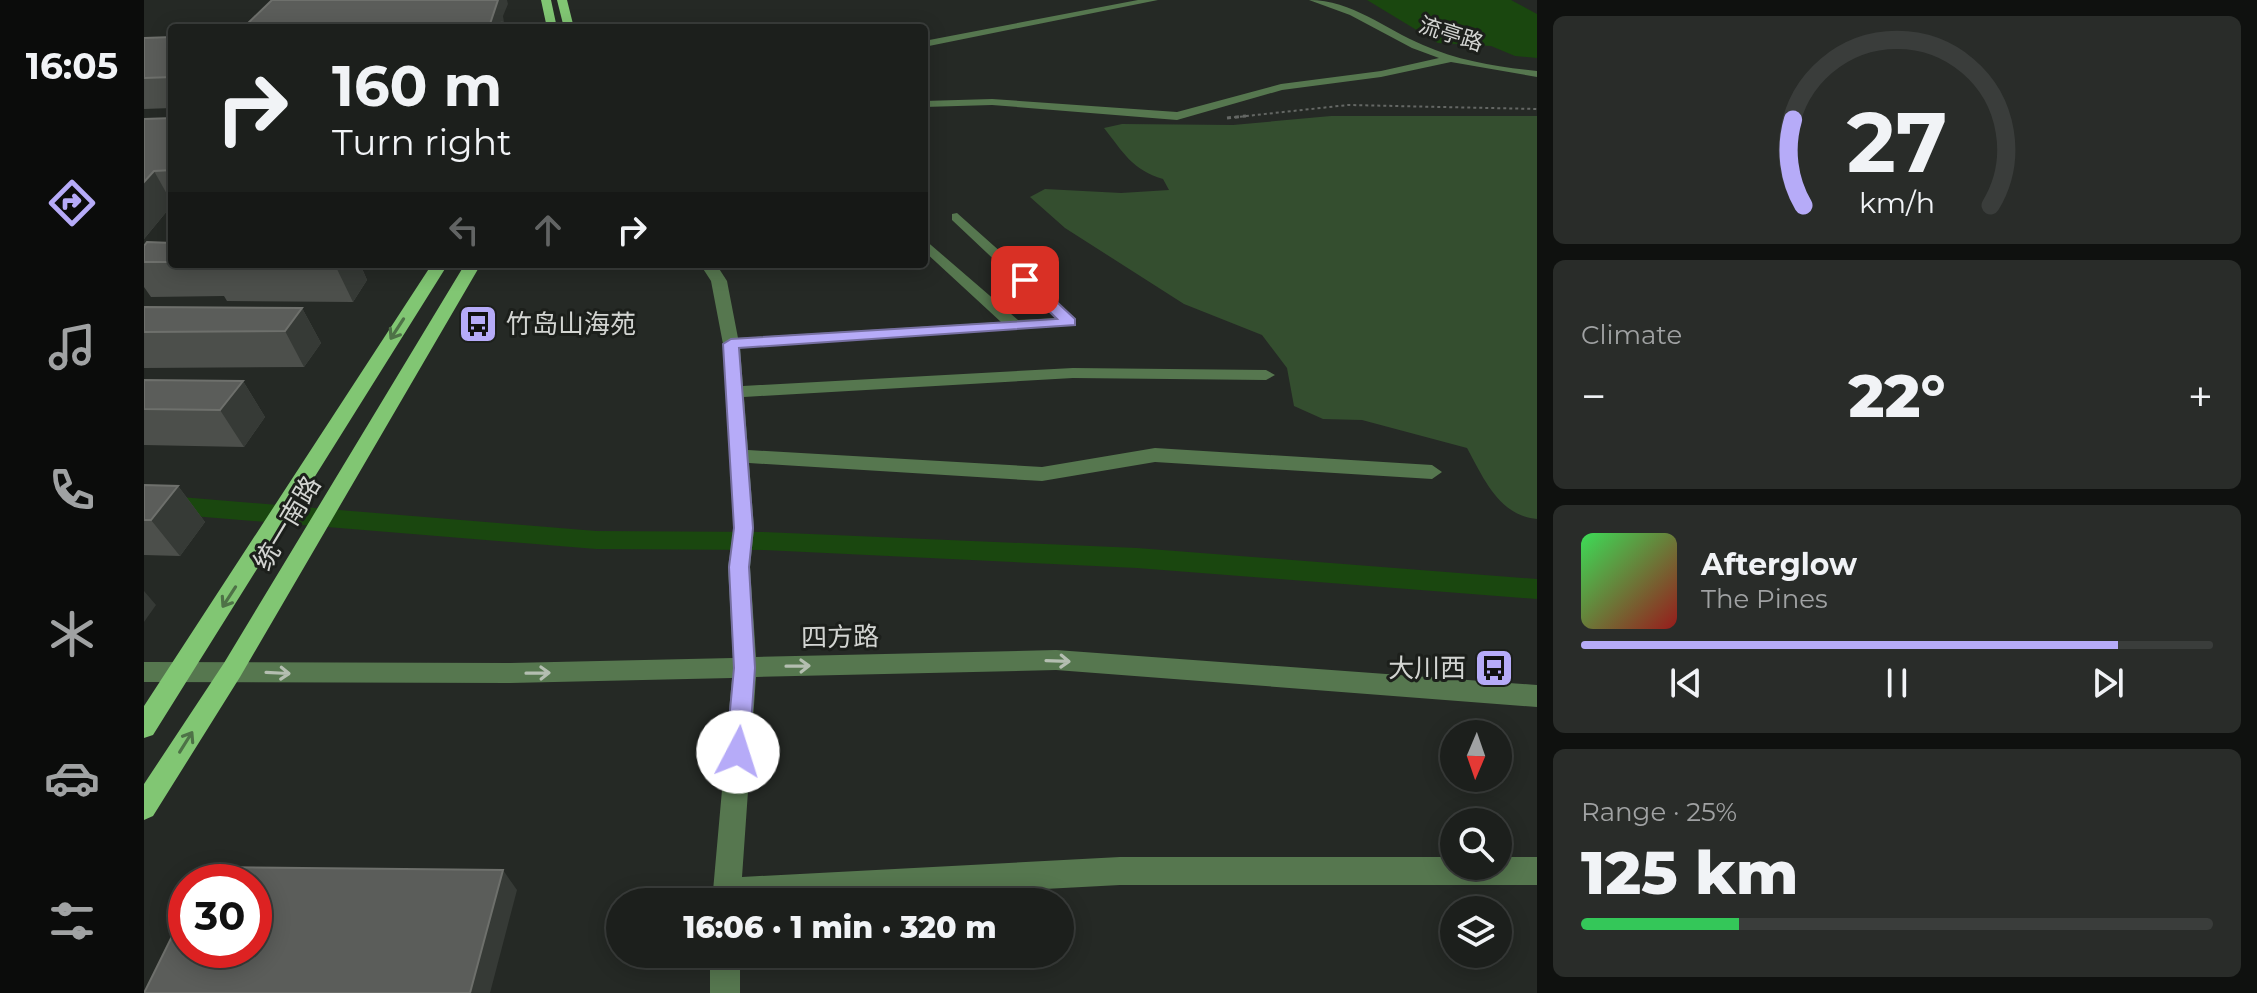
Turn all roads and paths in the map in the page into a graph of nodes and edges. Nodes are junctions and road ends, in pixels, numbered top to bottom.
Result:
1 (546, 0) edge
2 (562, 0) edge
3 (1119, 0) edge
4 (1153, 0) edge
5 (1314, 0) edge
6 (551, 24) edge
7 (568, 24) edge
8 (928, 36) edge
9 (928, 43) edge
10 (1451, 59) junction
11 (1537, 74) edge
12 (928, 104) edge
13 (1537, 109) edge
14 (1218, 118) dead end
15 (957, 217) dead end
16 (928, 247) edge
17 (437, 268) edge
18 (471, 268) edge
19 (711, 268) edge
20 (1015, 326) junction
21 (731, 344) junction
22 (1266, 375) dead end
23 (733, 392) junction
24 (738, 456) junction
25 (1432, 472) dead end
26 (745, 668) junction
27 (232, 670) junction
28 (181, 671) junction
29 (144, 672) edge
30 (1537, 696) edge
31 (144, 727) edge
32 (144, 807) edge
33 (1537, 871) edge
34 (727, 888) edge
35 (862, 888) edge
36 (725, 968) edge
37 (725, 993) edge

1 - 6 main road
2 - 7 main road
3 - 8 street
4 - 9 street
5 - 10 street, 流亭路
10 - 11 street, 流亭路
10 - 12 street
13 - 14 path
15 - 20 street
16 - 20 street
17 -> 28 main road, 统一南路
18 - 27 main road, 统一南路
19 - 21 street
20 - 21 street
21 - 23 street
22 - 23 street
23 - 24 street
24 - 25 street
24 - 26 street
27 -> 26 street, 四方路
26 -> 30 street, 四方路
26 - 34 street
27 - 28 street, 四方路
32 -> 27 main road, 统一南路
28 - 29 street, 四方路
28 - 31 main road, 统一南路
33 - 35 street
36 - 37 street

